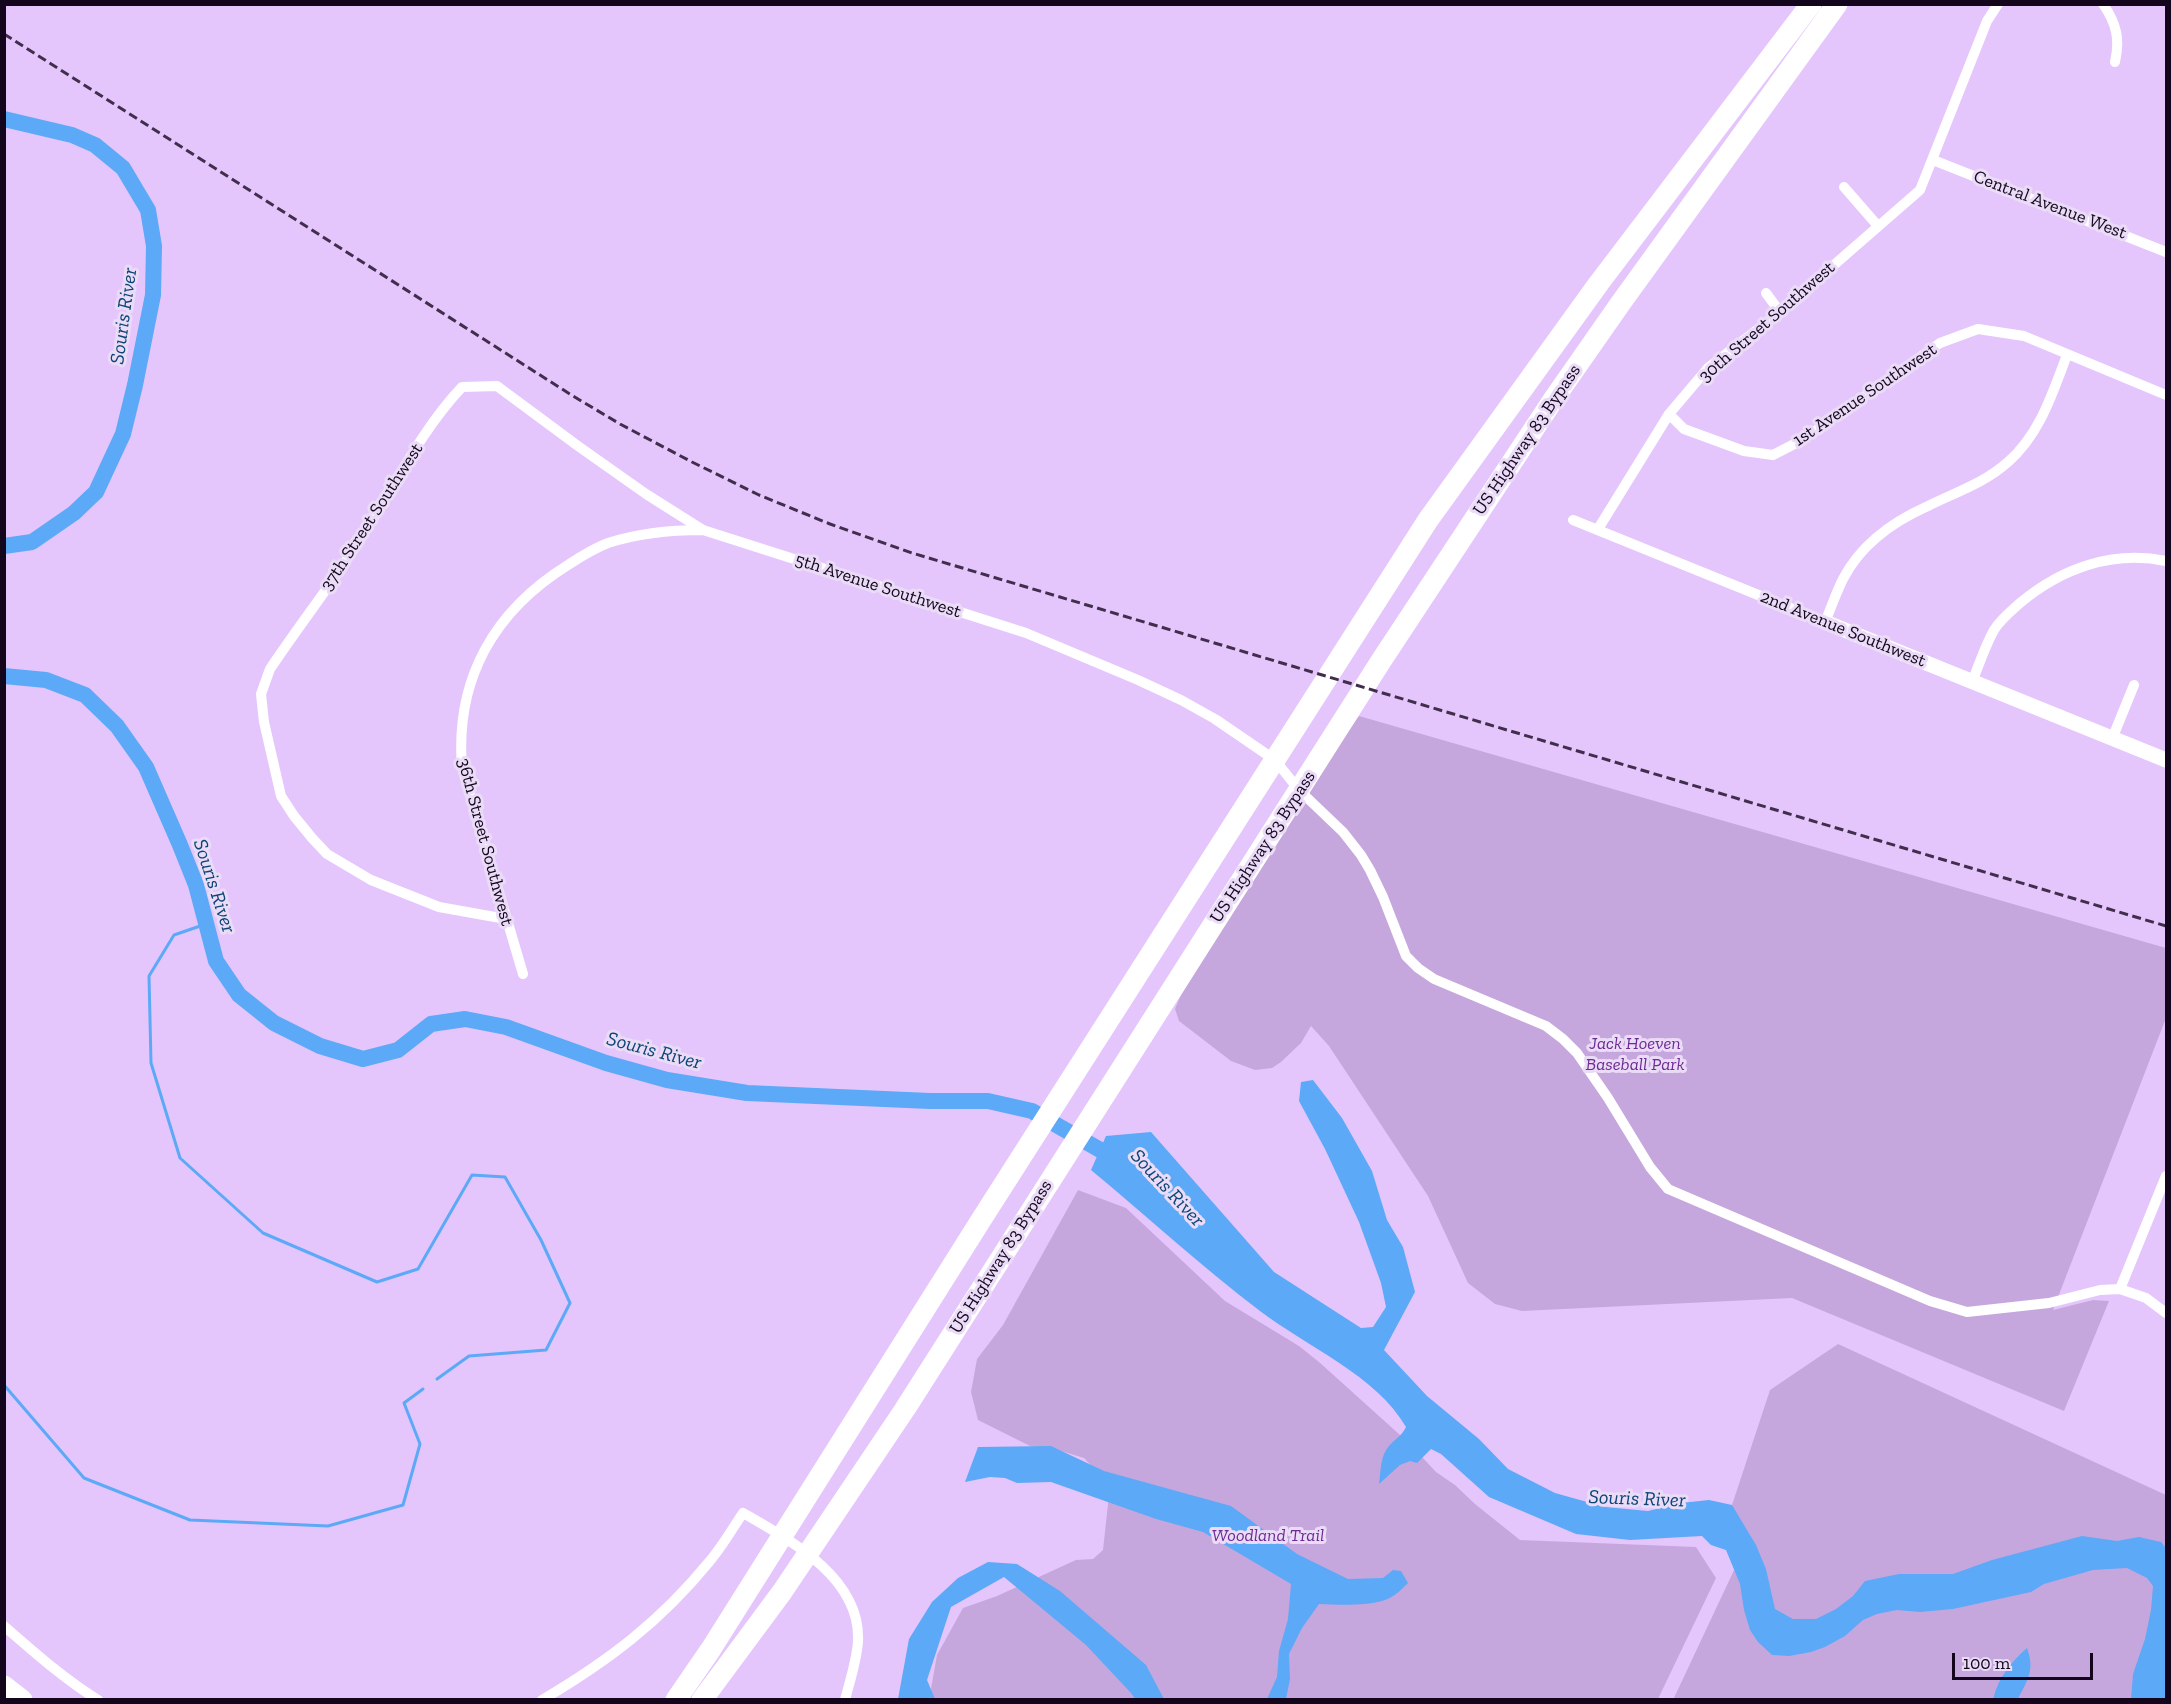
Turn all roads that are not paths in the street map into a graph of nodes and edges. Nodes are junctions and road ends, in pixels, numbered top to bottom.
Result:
1 (1797, 4) edge
2 (1811, 4) edge
3 (1847, 4) edge
4 (1998, 4) edge
5 (2103, 4) edge
6 (1833, 11) edge
7 (2115, 62) dead end
8 (1759, 75) junction
9 (1933, 160) junction
10 (1844, 187) dead end
11 (1878, 226) junction
12 (2166, 252) edge
13 (1766, 293) dead end
14 (1780, 312) junction
15 (2067, 356) junction
16 (497, 386) joint
17 (2166, 395) edge
18 (1669, 414) junction
19 (1574, 520) dead end
20 (1598, 529) junction
21 (703, 530) junction
22 (2166, 561) edge
23 (1825, 621) junction
24 (1972, 681) junction
25 (2134, 685) dead end
26 (2112, 739) junction
27 (1275, 760) junction
28 (2166, 760) edge
29 (1299, 790) junction
30 (506, 919) junction
31 (523, 974) dead end
32 (2166, 1176) edge
33 (2120, 1289) junction
34 (2166, 1313) edge
35 (782, 1536) junction
36 (807, 1555) junction
37 (4, 1626) edge
38 (4, 1686) edge
39 (22, 1700) edge
40 (98, 1700) edge
41 (542, 1700) edge
42 (676, 1700) edge
43 (702, 1700) edge
44 (845, 1700) edge

1 - 8 highway
2 - 8 highway, US Highway 83 Bypass
3 - 6 highway, US Highway 83 Bypass
4 - 9 street, 30th Street Southwest
5 - 7 street
6 - 29 highway, US Highway 83 Bypass
8 - 27 highway, US Highway 83 Bypass
9 - 11 street, 30th Street Southwest
9 - 12 street, Central Avenue West
10 - 11 street
11 - 14 street, 30th Street Southwest
13 - 14 street
14 - 18 street, 30th Street Southwest
15 - 17 street, 1st Avenue Southwest
15 - 18 street, 1st Avenue Southwest
15 - 23 street
16 - 21 street, 5th Avenue Southwest
16 - 30 street, 37th Street Southwest
18 - 20 street, 30th Street Southwest
19 - 20 street, 2nd Avenue Southwest
20 - 23 street, 2nd Avenue Southwest
21 - 27 street, 5th Avenue Southwest
21 - 30 street, 36th Street Southwest
22 - 24 street
23 - 24 street, 2nd Avenue Southwest
24 - 26 street, 2nd Avenue Southwest
25 - 26 street
26 - 28 street, 2nd Avenue Southwest
27 - 29 street, 5th Avenue Southwest
27 - 35 highway, US Highway 83 Bypass
29 - 33 street, 5th Avenue Southwest
29 - 36 highway, US Highway 83 Bypass
30 - 31 street, 36th Street Southwest
32 - 33 street
33 - 34 street
35 - 36 street
35 - 41 street
35 - 42 highway
36 - 43 highway, US Highway 83 Bypass
36 - 44 street
37 - 40 street
38 - 39 highway

